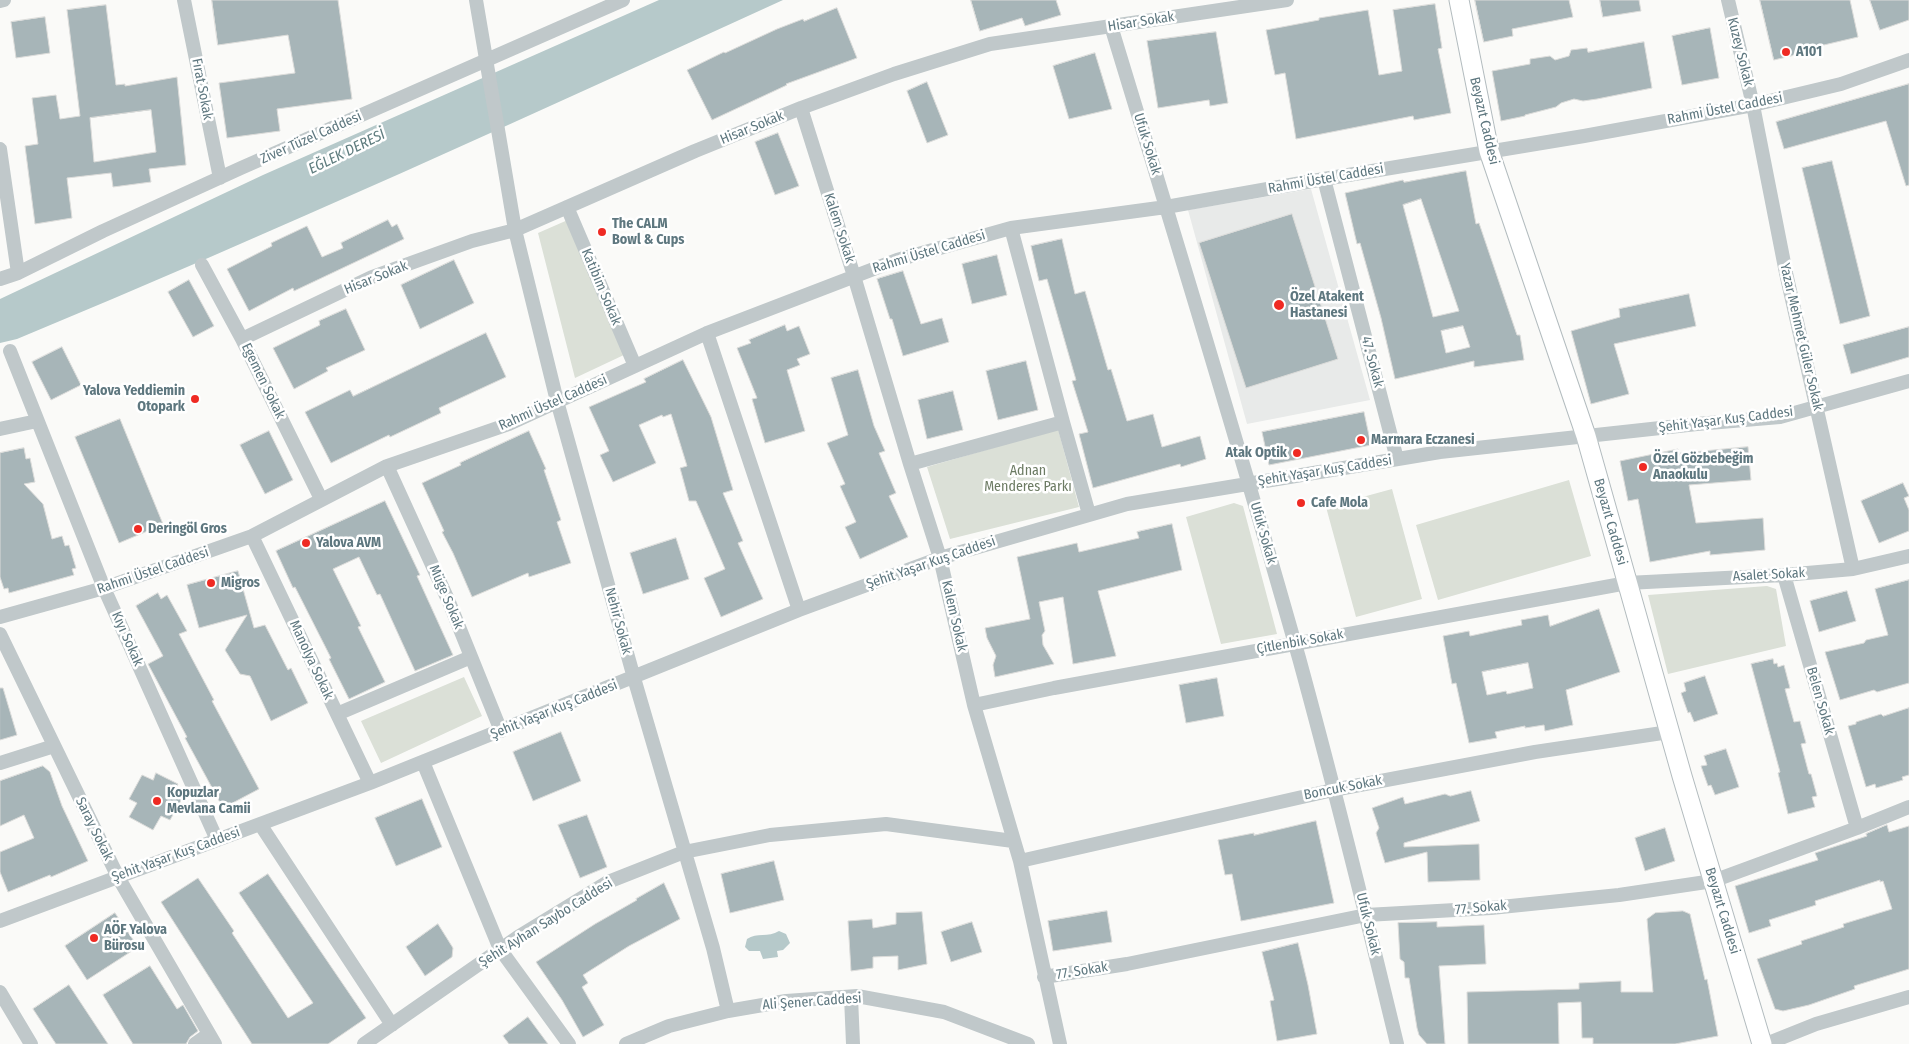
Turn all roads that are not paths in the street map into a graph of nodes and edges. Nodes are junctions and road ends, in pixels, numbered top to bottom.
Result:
1 (4, 0) edge
2 (184, 0) edge
3 (476, 0) edge
4 (623, 0) edge
5 (1287, 0) edge
6 (1459, 0) edge
7 (1728, 0) edge
8 (0, 1) edge
9 (1111, 26) junction
10 (1909, 60) edge
11 (487, 65) junction
12 (1753, 105) junction
13 (800, 108) junction
14 (0, 149) edge
15 (1488, 151) junction
16 (220, 178) junction
17 (1324, 179) junction
18 (567, 207) junction
19 (1166, 207) junction
20 (1011, 228) junction
21 (515, 230) junction
22 (202, 265) dead end
23 (18, 273) junction
24 (854, 276) junction
25 (0, 279) edge
26 (707, 333) junction
27 (242, 338) junction
28 (10, 351) dead end
29 (635, 366) junction
30 (1909, 381) edge
31 (557, 401) junction
32 (1817, 407) junction
33 (37, 421) junction
34 (1063, 422) junction
35 (0, 429) edge
36 (1586, 436) junction
37 (1397, 459) junction
38 (910, 464) junction
39 (387, 466) junction
40 (1248, 484) junction
41 (321, 498) junction
42 (1089, 514) junction
43 (252, 536) junction
44 (1909, 556) edge
45 (940, 558) junction
46 (1853, 569) junction
47 (1784, 575) junction
48 (1627, 583) junction
49 (104, 588) junction
50 (799, 610) junction
51 (0, 617) edge
52 (0, 634) edge
53 (1294, 643) junction
54 (471, 657) junction
55 (634, 678) junction
56 (974, 706) junction
57 (337, 714) junction
58 (501, 731) junction
59 (1669, 732) junction
60 (54, 746) junction
61 (423, 762) junction
62 (0, 763) edge
63 (370, 784) junction
64 (1333, 790) junction
65 (1909, 807) edge
66 (260, 824) junction
67 (1857, 828) junction
68 (217, 840) junction
69 (1014, 841) junction
70 (684, 852) junction
71 (1020, 861) junction
72 (118, 877) junction
73 (1713, 881) junction
74 (1366, 915) junction
75 (0, 921) edge
76 (500, 949) junction
77 (1044, 977) junction
78 (0, 992) edge
79 (851, 996) junction
80 (1909, 997) edge
81 (728, 1011) junction
82 (392, 1024) junction
83 (212, 1039) edge
84 (31, 1044) edge
85 (195, 1044) edge
86 (364, 1044) edge
87 (569, 1044) edge
88 (626, 1044) edge
89 (854, 1044) edge
90 (1028, 1044) edge
91 (1060, 1044) edge
92 (1397, 1044) edge
93 (1762, 1044) edge
94 (1766, 1044) edge

1 - 8 street
2 - 16 street, Fırat Sokak
3 - 11 street, Nehir Sokak
4 - 11 street, Ziver Tüzel Caddesi
5 - 9 street, Hisar Sokak
6 - 15 street, Beyazıt Caddesi
7 - 12 street, Kuzey Sokak
9 - 13 street, Hisar Sokak
9 - 19 street, Ufuk Sokak
10 - 12 street, Rahmi Üstel Caddesi
11 - 16 street, Ziver Tüzel Caddesi
11 - 21 street, Nehir Sokak
12 - 15 street, Rahmi Üstel Caddesi
12 - 32 street, Yazar Mehmet Güler Sokak
13 - 18 street, Hisar Sokak
13 - 24 street, Kalem Sokak
14 - 23 street
15 - 17 street, Rahmi Üstel Caddesi
15 - 36 street, Beyazıt Caddesi
16 - 23 street, Ziver Tüzel Caddesi
17 - 19 street, Rahmi Üstel Caddesi
17 - 37 street, 47. Sokak
18 - 21 street, Hisar Sokak
18 - 29 street, Katibim Sokak
19 - 20 street, Rahmi Üstel Caddesi
19 - 40 street, Ufuk Sokak
20 - 24 street, Rahmi Üstel Caddesi
20 - 34 street
21 - 27 street, Hisar Sokak
21 - 31 street, Nehir Sokak
22 - 27 street, Egemen Sokak
23 - 25 street, Ziver Tüzel Caddesi
24 - 26 street, Rahmi Üstel Caddesi
24 - 38 street, Kalem Sokak
26 - 29 street, Rahmi Üstel Caddesi
26 - 50 street
27 - 41 street, Egemen Sokak
28 - 33 street, Kıyı Sokak
29 - 31 street, Rahmi Üstel Caddesi
30 - 32 street, Şehit Yaşar Kuş Caddesi
31 - 39 street, Rahmi Üstel Caddesi
31 - 55 street, Nehir Sokak
32 - 36 street, Şehit Yaşar Kuş Caddesi
32 - 46 street, Yazar Mehmet Güler Sokak
33 - 35 street
33 - 49 street, Kıyı Sokak
34 - 38 street
34 - 42 street
36 - 37 street, Şehit Yaşar Kuş Caddesi
36 - 48 street, Beyazıt Caddesi
37 - 40 street, Şehit Yaşar Kuş Caddesi
38 - 45 street, Kalem Sokak
39 - 41 street, Rahmi Üstel Caddesi
39 - 54 street, Müge Sokak
40 - 42 street, Şehit Yaşar Kuş Caddesi
40 - 53 street, Ufuk Sokak
41 - 43 street, Rahmi Üstel Caddesi
42 - 45 street, Şehit Yaşar Kuş Caddesi
43 - 49 street, Rahmi Üstel Caddesi
43 - 57 street, Manolya Sokak
44 - 46 street, Asalet Sokak
45 - 50 street, Şehit Yaşar Kuş Caddesi
45 - 56 street, Kalem Sokak
46 - 47 street, Asalet Sokak
47 - 48 street, Asalet Sokak
47 - 67 street, Belen Sokak
48 - 53 street, Çitlenbik Sokak
48 - 59 street, Beyazıt Caddesi
49 - 51 street, Rahmi Üstel Caddesi
49 - 68 street, Kıyı Sokak
50 - 55 street, Şehit Yaşar Kuş Caddesi
52 - 60 street, Saray Sokak
53 - 56 street, Çitlenbik Sokak
53 - 64 street, Ufuk Sokak
54 - 57 street
54 - 58 street, Müge Sokak
55 - 58 street, Şehit Yaşar Kuş Caddesi
55 - 70 street, Nehir Sokak
56 - 69 street, Kalem Sokak
57 - 63 street, Manolya Sokak
58 - 61 street, Şehit Yaşar Kuş Caddesi
59 - 64 street, Boncuk Sokak
59 - 73 street, Beyazıt Caddesi
60 - 62 street
60 - 72 street, Saray Sokak
61 - 63 street, Şehit Yaşar Kuş Caddesi
61 - 76 street
63 - 66 street, Şehit Yaşar Kuş Caddesi
64 - 71 street, Boncuk Sokak
64 - 74 street, Ufuk Sokak
65 - 67 street, 77. Sokak
66 - 68 street, Şehit Yaşar Kuş Caddesi
66 - 82 street
67 - 73 street, 77. Sokak
68 - 72 street, Şehit Yaşar Kuş Caddesi
69 - 70 street, Şehit Ayhan Saybo Caddesi
69 - 71 street, Kalem Sokak
70 - 76 street, Şehit Ayhan Saybo Caddesi
70 - 81 street, Nehir Sokak
71 - 77 street, Kalem Sokak
72 - 75 street, Şehit Yaşar Kuş Caddesi
72 - 83 street, Saray Sokak
73 - 74 street, 77. Sokak
73 - 93 street, Beyazıt Caddesi
74 - 77 street, 77. Sokak
74 - 92 street, Ufuk Sokak
76 - 82 street, Şehit Ayhan Saybo Caddesi
76 - 87 street
77 - 91 street, Kalem Sokak
78 - 84 street
79 - 81 street, Ali Şener Caddesi
79 - 89 street
79 - 90 street, Ali Şener Caddesi
80 - 94 street
81 - 88 street, Ali Şener Caddesi
82 - 86 street, Şehit Ayhan Saybo Caddesi
83 - 85 street

